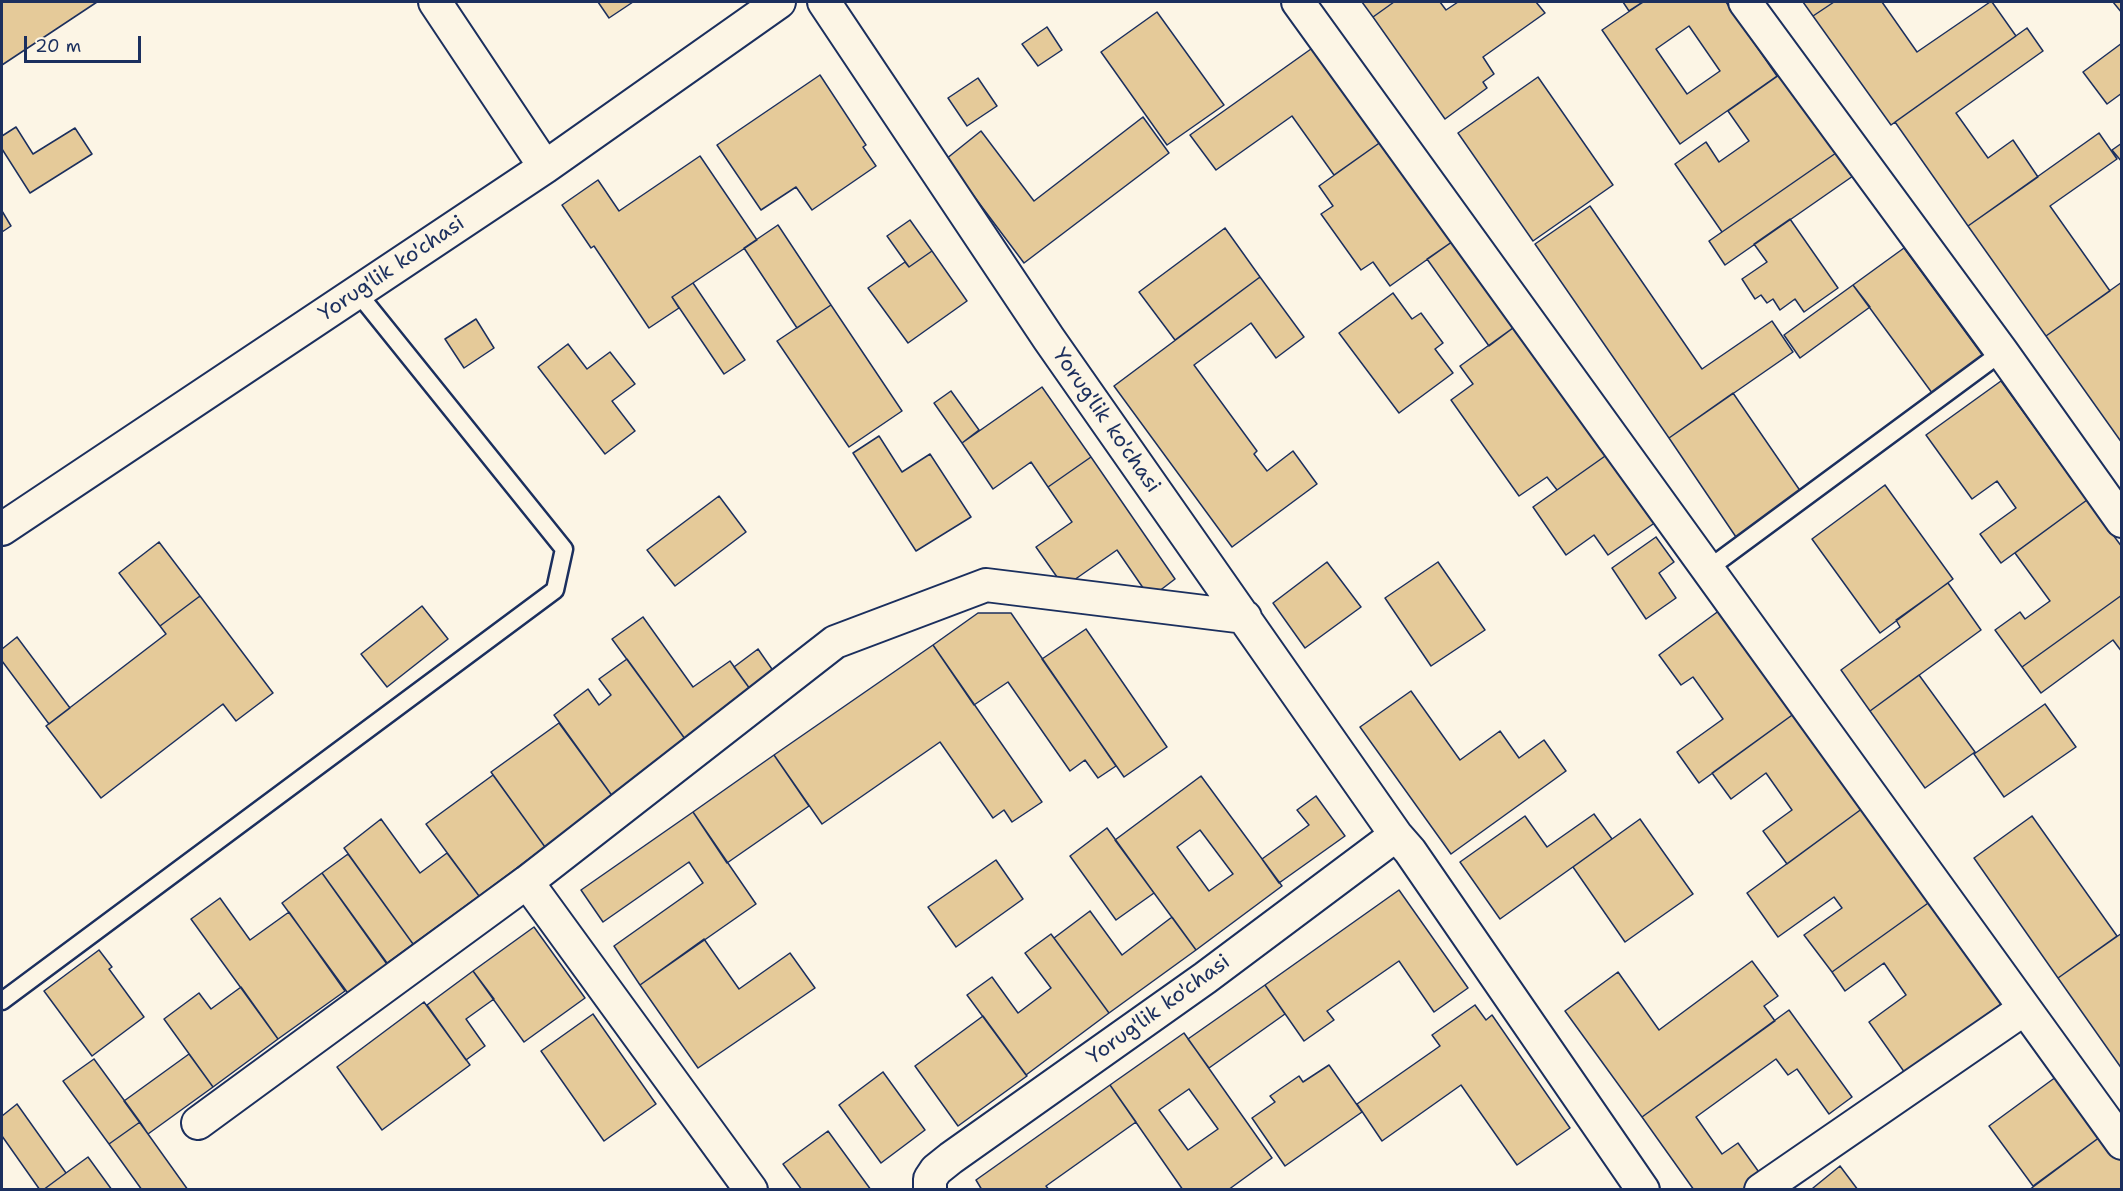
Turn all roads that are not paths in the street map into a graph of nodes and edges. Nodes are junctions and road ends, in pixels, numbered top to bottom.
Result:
1 (435, 2) edge
2 (779, 2) edge
3 (824, 2) edge
4 (1298, 2) edge
5 (1745, 2) edge
6 (545, 167) junction
7 (357, 292) junction
8 (2002, 352) junction
9 (2121, 521) edge
10 (2, 529) edge
11 (1708, 569) junction
12 (1245, 617) junction
13 (1396, 835) junction
14 (527, 882) junction
15 (2, 1001) edge
16 (2024, 1009) junction
17 (198, 1123) dead end
18 (2121, 1143) edge
19 (926, 1186) edge
20 (751, 1190) edge
21 (1643, 1190) edge
22 (1761, 1190) edge

1 - 6 street
2 - 6 street, Yorug'lik ko'chasi
3 - 12 street, Yorug'lik ko'chasi
4 - 11 street
5 - 8 street
6 - 7 street, Yorug'lik ko'chasi
7 - 10 street, Yorug'lik ko'chasi
7 - 15 lane
8 - 9 street
8 - 11 lane
11 - 16 street
12 - 13 street, Yorug'lik ko'chasi
12 - 14 street
13 - 19 street, Yorug'lik ko'chasi
13 - 21 street, Yorug'lik ko'chasi
14 - 17 street
14 - 20 street
16 - 18 street
16 - 22 street

